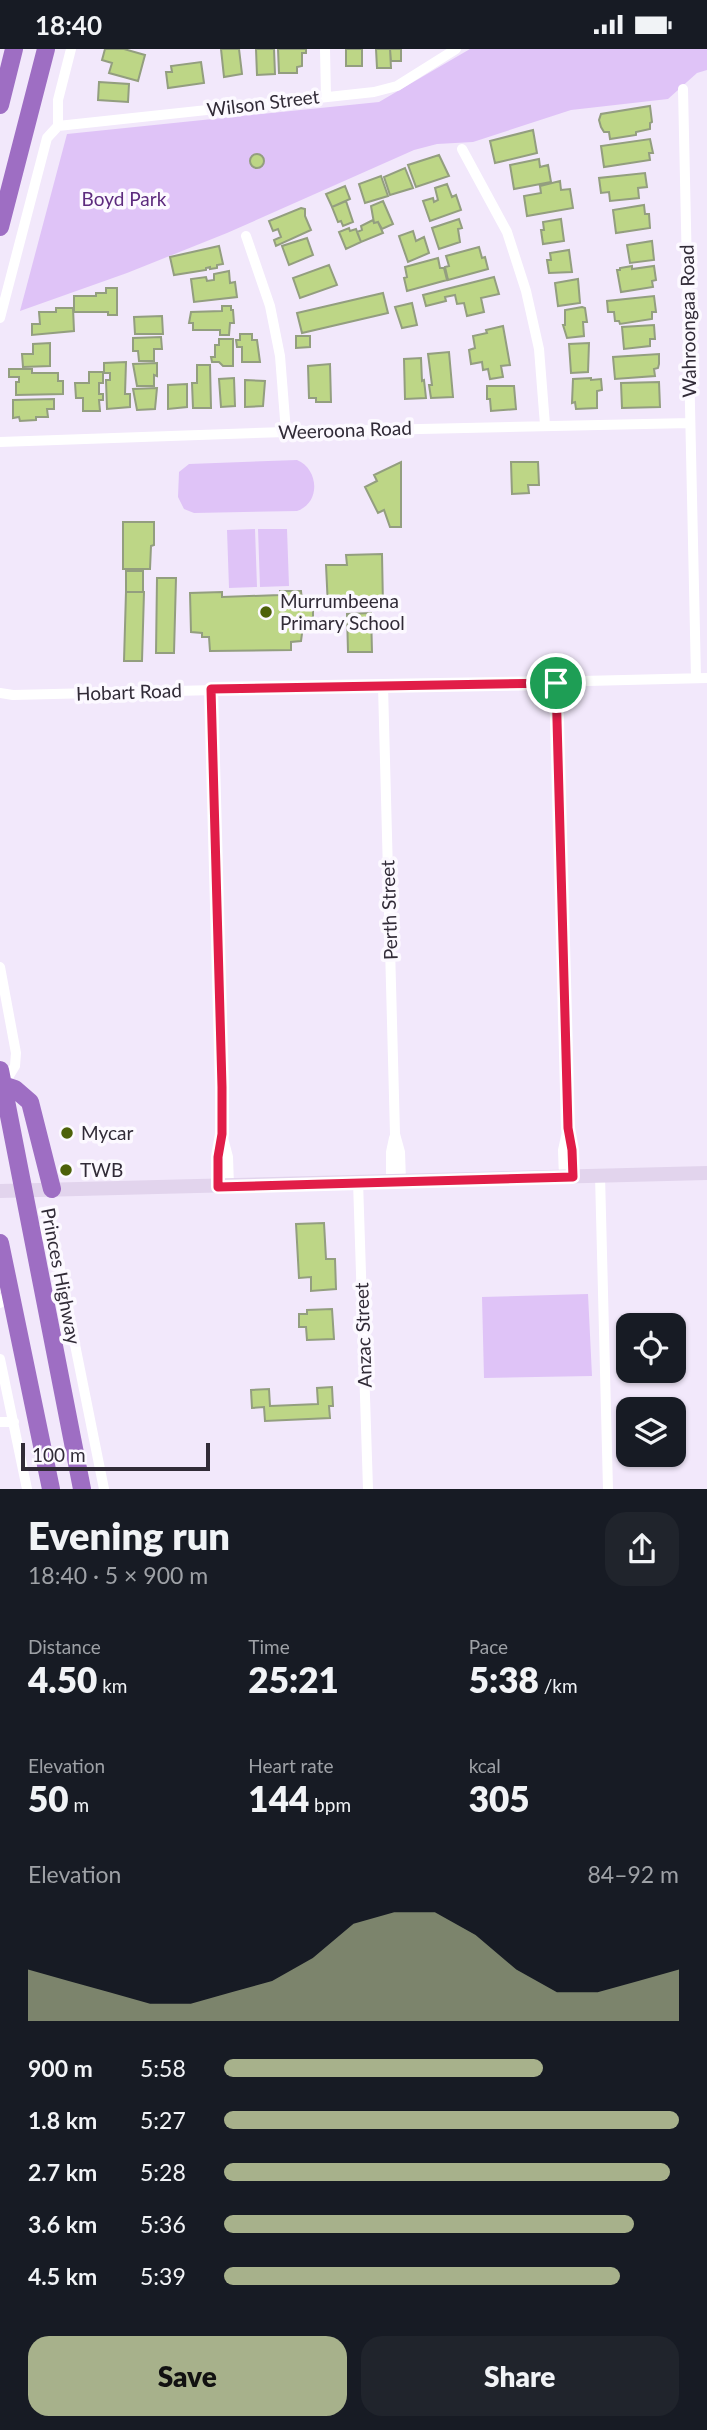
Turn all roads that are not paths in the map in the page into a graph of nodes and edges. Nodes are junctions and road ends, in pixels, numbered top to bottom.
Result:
1 (15, 49) edge
2 (46, 49) edge
3 (71, 49) edge
4 (325, 49) edge
5 (456, 49) edge
6 (683, 89) dead end
7 (326, 96) junction
8 (0, 105) edge
9 (58, 126) junction
10 (462, 149) dead end
11 (0, 227) edge
12 (246, 236) dead end
13 (2, 305) edge
14 (0, 318) edge
15 (690, 423) junction
16 (545, 425) junction
17 (286, 432) junction
18 (0, 442) edge
19 (701, 678) edge
20 (556, 683) junction
21 (383, 686) junction
22 (211, 689) junction
23 (0, 695) edge
24 (0, 967) edge
25 (2, 1078) edge
26 (707, 1173) edge
27 (600, 1175) junction
28 (568, 1177) junction
29 (358, 1181) junction
30 (396, 1182) junction
31 (223, 1186) junction
32 (52, 1189) junction
33 (23, 1190) junction
34 (0, 1191) edge
35 (29, 1221) junction
36 (0, 1243) edge
37 (4, 1293) edge
38 (0, 1359) edge
39 (85, 1396) junction
40 (67, 1412) junction
41 (0, 1422) edge
42 (13, 1422) junction
43 (27, 1489) edge
44 (51, 1489) edge
45 (82, 1489) edge
46 (104, 1489) edge
47 (368, 1489) edge
48 (608, 1489) edge

1 - 8 highway
2 - 11 highway
3 - 9 street
4 - 7 street
5 - 7 street, Wilson Street
6 - 15 street, Wahroongaa Road
7 - 9 street, Wilson Street
9 - 13 street
10 - 16 street
12 - 17 street
13 - 14 street
15 - 16 street, Weeroona Road
15 - 19 street, Wahroongaa Road
16 - 17 street, Weeroona Road
17 - 18 street, Weeroona Road
19 - 20 street, Hobart Road
20 - 21 street, Hobart Road
20 - 28 street
21 - 22 street, Hobart Road
21 - 30 street, Perth Street
22 - 23 street, Hobart Road
22 - 31 street
24 - 25 street
25 - 32 highway
25 - 33 highway, Princes Highway
26 - 27 main road
27 - 28 main road
27 - 48 street
28 - 30 main road
29 - 30 main road
29 - 31 main road
29 - 47 street, Anzac Street
31 - 32 main road
32 - 33 main road
33 - 34 main road
33 - 35 highway, Princes Highway
35 - 39 street
35 - 40 highway, Princes Highway
36 - 37 highway
37 - 44 highway
38 - 42 street
39 - 40 street
39 - 46 street
40 - 45 highway, Princes Highway
41 - 42 street
42 - 43 street

